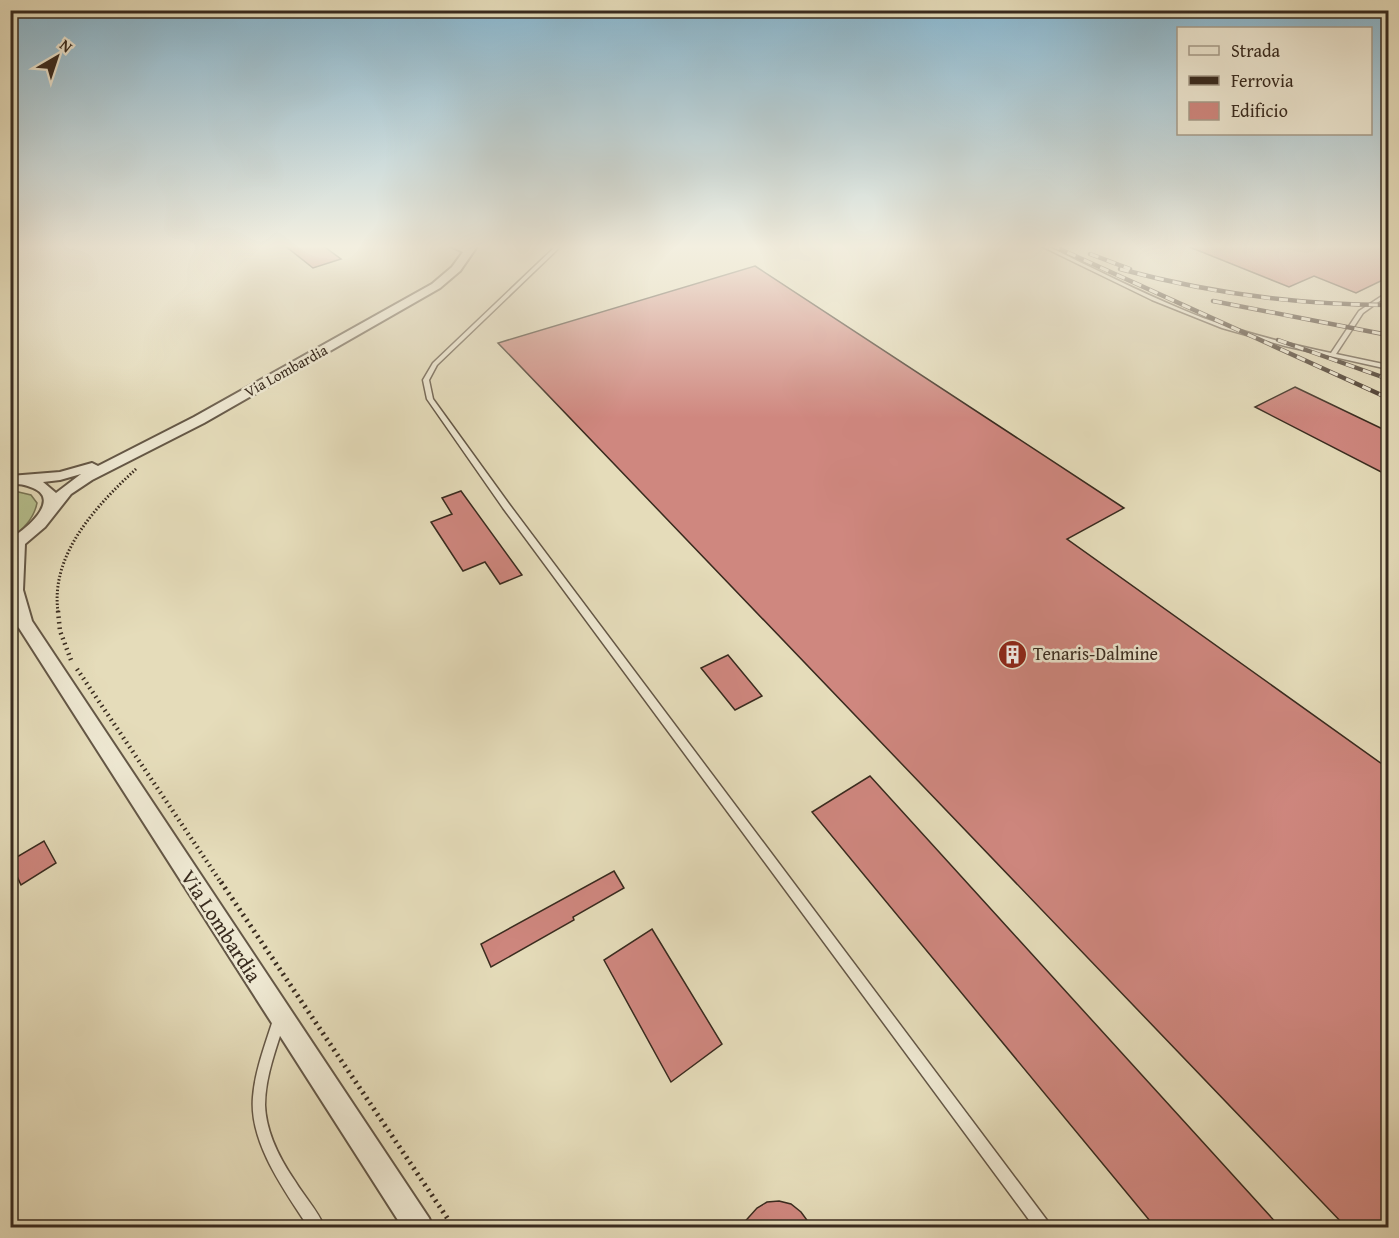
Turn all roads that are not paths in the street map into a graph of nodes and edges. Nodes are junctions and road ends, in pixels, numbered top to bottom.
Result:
1 (406, 303) edge
2 (499, 303) edge
3 (1166, 303) edge
4 (1375, 303) edge
5 (1333, 355) junction
6 (1389, 367) edge
7 (149, 445) junction
8 (18, 480) edge
9 (51, 507) junction
10 (14, 544) edge
11 (18, 616) edge
12 (280, 1017) junction
13 (318, 1227) edge
14 (419, 1227) edge
15 (1044, 1227) edge

1 - 7 street, Via Lombardia
2 - 15 lane
3 - 5 lane
4 - 5 lane
5 - 6 lane
7 - 8 street, Via Lombardia
7 - 9 street, Via Lombardia
8 - 9 street, Via Lombardia
9 - 10 street, Via Lombardia
10 - 11 street, Via Lombardia
11 - 12 street, Via Lombardia
12 - 13 lane
12 - 14 street, Via Lombardia

